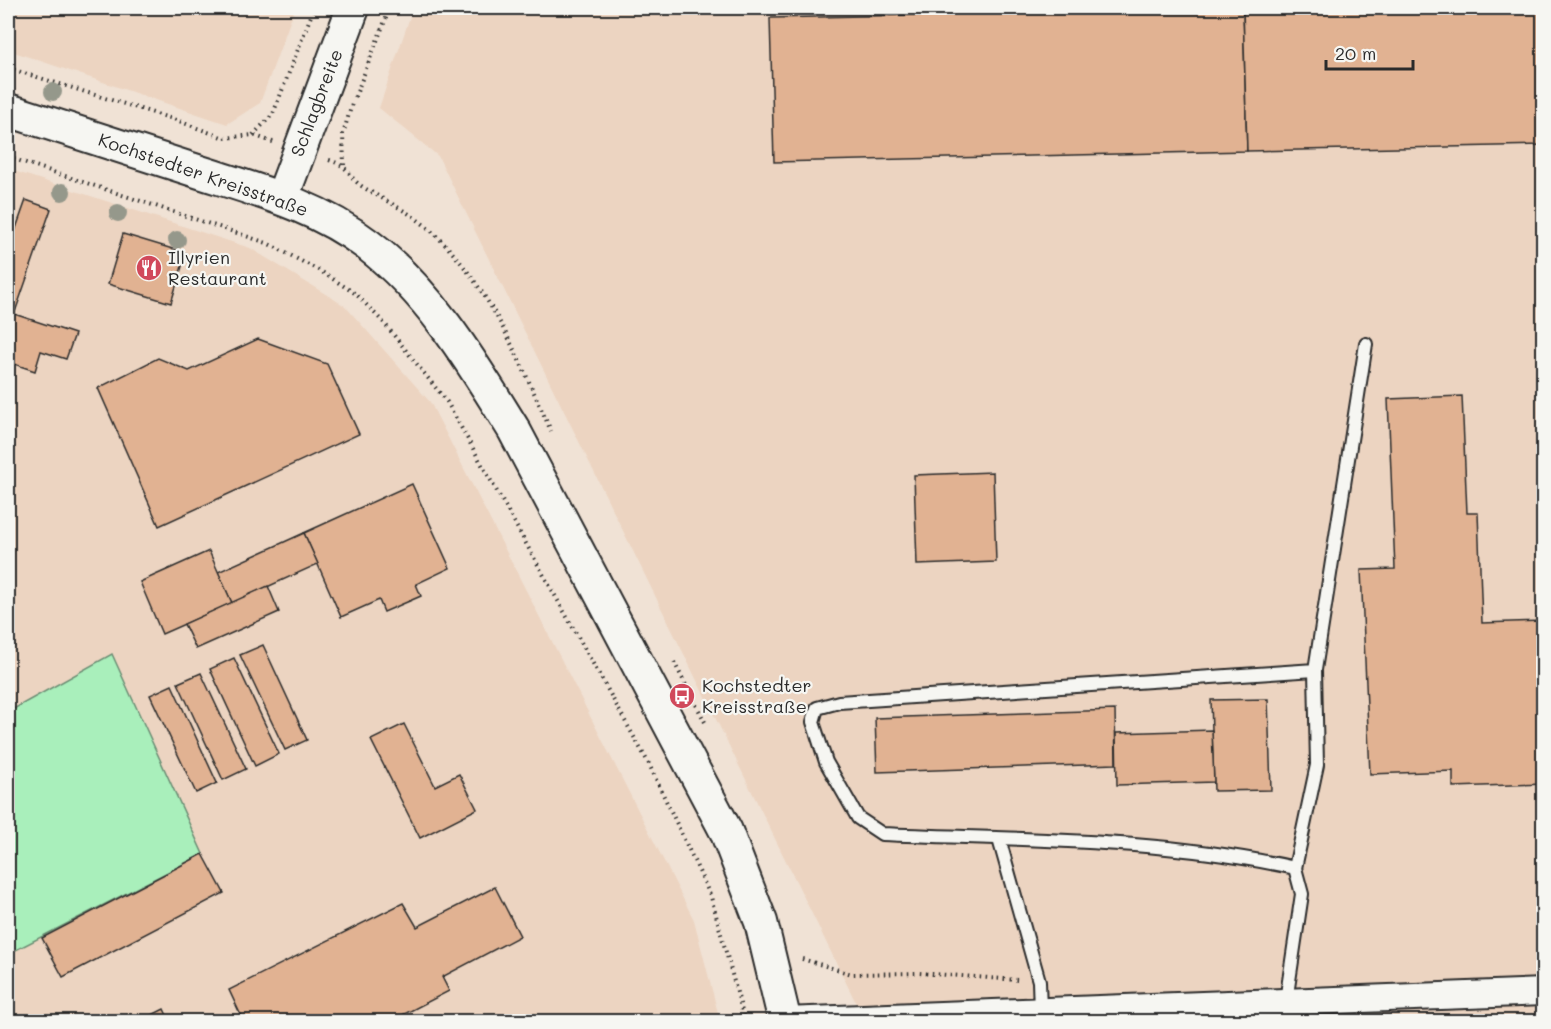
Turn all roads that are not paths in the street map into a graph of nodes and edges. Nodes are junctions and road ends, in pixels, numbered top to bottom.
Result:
1 (353, 8) edge
2 (8, 110) edge
3 (282, 198) junction
4 (1366, 344) dead end
5 (1315, 670) junction
6 (999, 839) junction
7 (1295, 868) junction
8 (1544, 992) edge
9 (1286, 1001) junction
10 (1040, 1011) junction
11 (785, 1021) edge
12 (769, 1022) edge

1 - 3 street, Schlagbreite
2 - 3 street, Kochstedter Kreisstraße
3 - 11 street, Kochstedter Kreisstraße
4 - 5 lane
5 - 6 lane
5 - 7 lane
6 - 7 lane
6 - 10 lane
7 - 9 lane
8 - 9 street
9 - 10 street
10 - 11 street
11 - 12 lane

